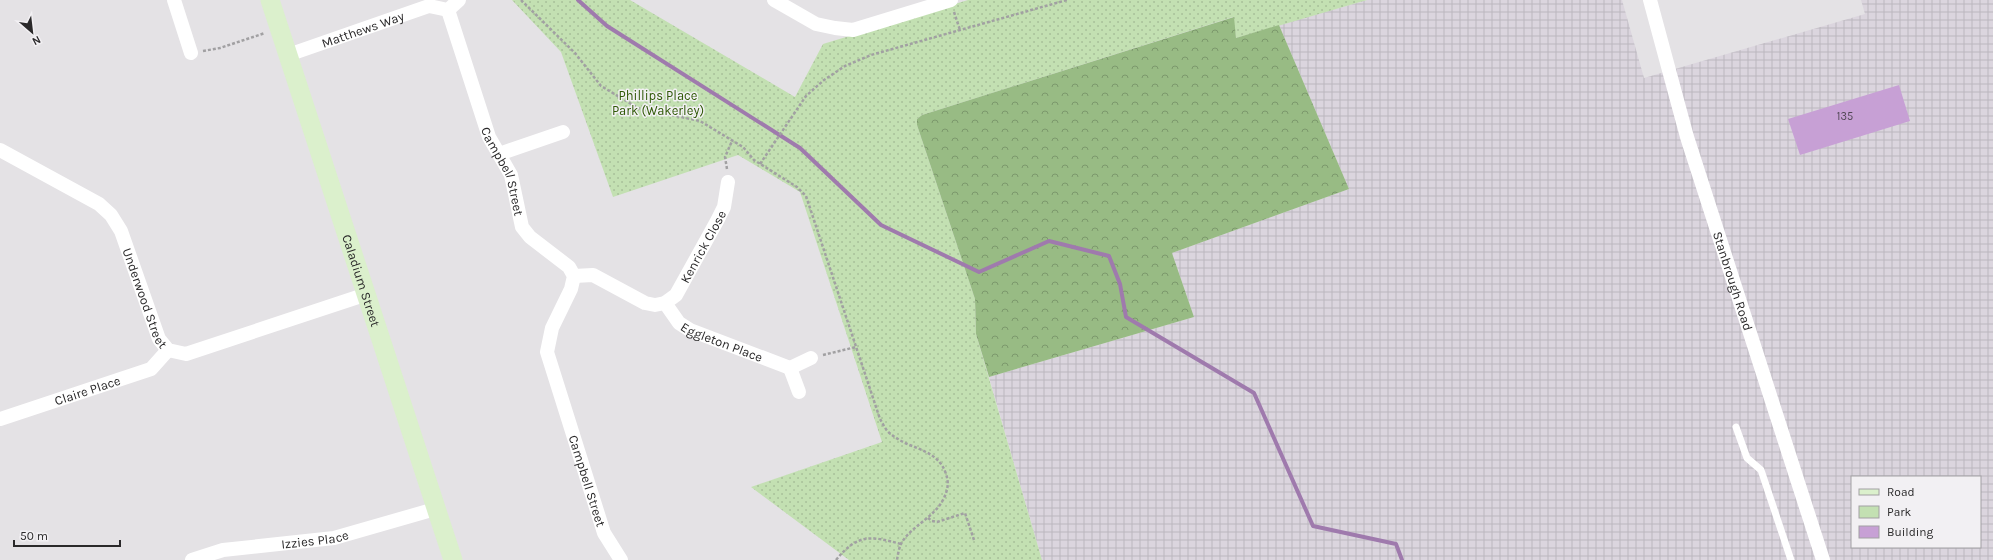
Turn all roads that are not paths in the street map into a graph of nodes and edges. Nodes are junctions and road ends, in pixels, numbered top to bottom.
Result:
1 (174, 0) edge
2 (270, 0) edge
3 (459, 0) edge
4 (774, 0) edge
5 (951, 0) edge
6 (1650, 0) edge
7 (448, 10) junction
8 (191, 53) road end
9 (288, 55) junction
10 (563, 132) dead end
11 (0, 150) edge
12 (499, 154) junction
13 (728, 182) road end
14 (574, 276) junction
15 (367, 294) junction
16 (665, 303) junction
17 (168, 350) junction
18 (811, 358) road end
19 (790, 368) junction
20 (799, 392) dead end
21 (0, 419) edge
22 (1736, 427) dead end
23 (435, 509) junction
24 (192, 560) edge
25 (453, 560) edge
26 (621, 560) edge
27 (1791, 560) edge
28 (1821, 560) edge

1 - 8 street
2 - 9 street, Caladium Street
3 - 7 street
4 - 5 street
6 - 28 street, Stanbrough Road
7 - 9 street, Matthews Way
7 - 12 street, Campbell Street
9 - 15 street, Caladium Street
10 - 12 street
11 - 17 street, Underwood Street
12 - 14 street, Campbell Street
13 - 16 street, Kenrick Close
14 - 16 street
14 - 26 street, Campbell Street
15 - 17 street, Underwood Street
15 - 23 street, Caladium Street
16 - 19 street, Eggleton Place
17 - 21 street, Claire Place
18 - 19 street
19 - 20 street
22 - 27 lane
23 - 24 street, Izzies Place
23 - 25 street, Caladium Street

